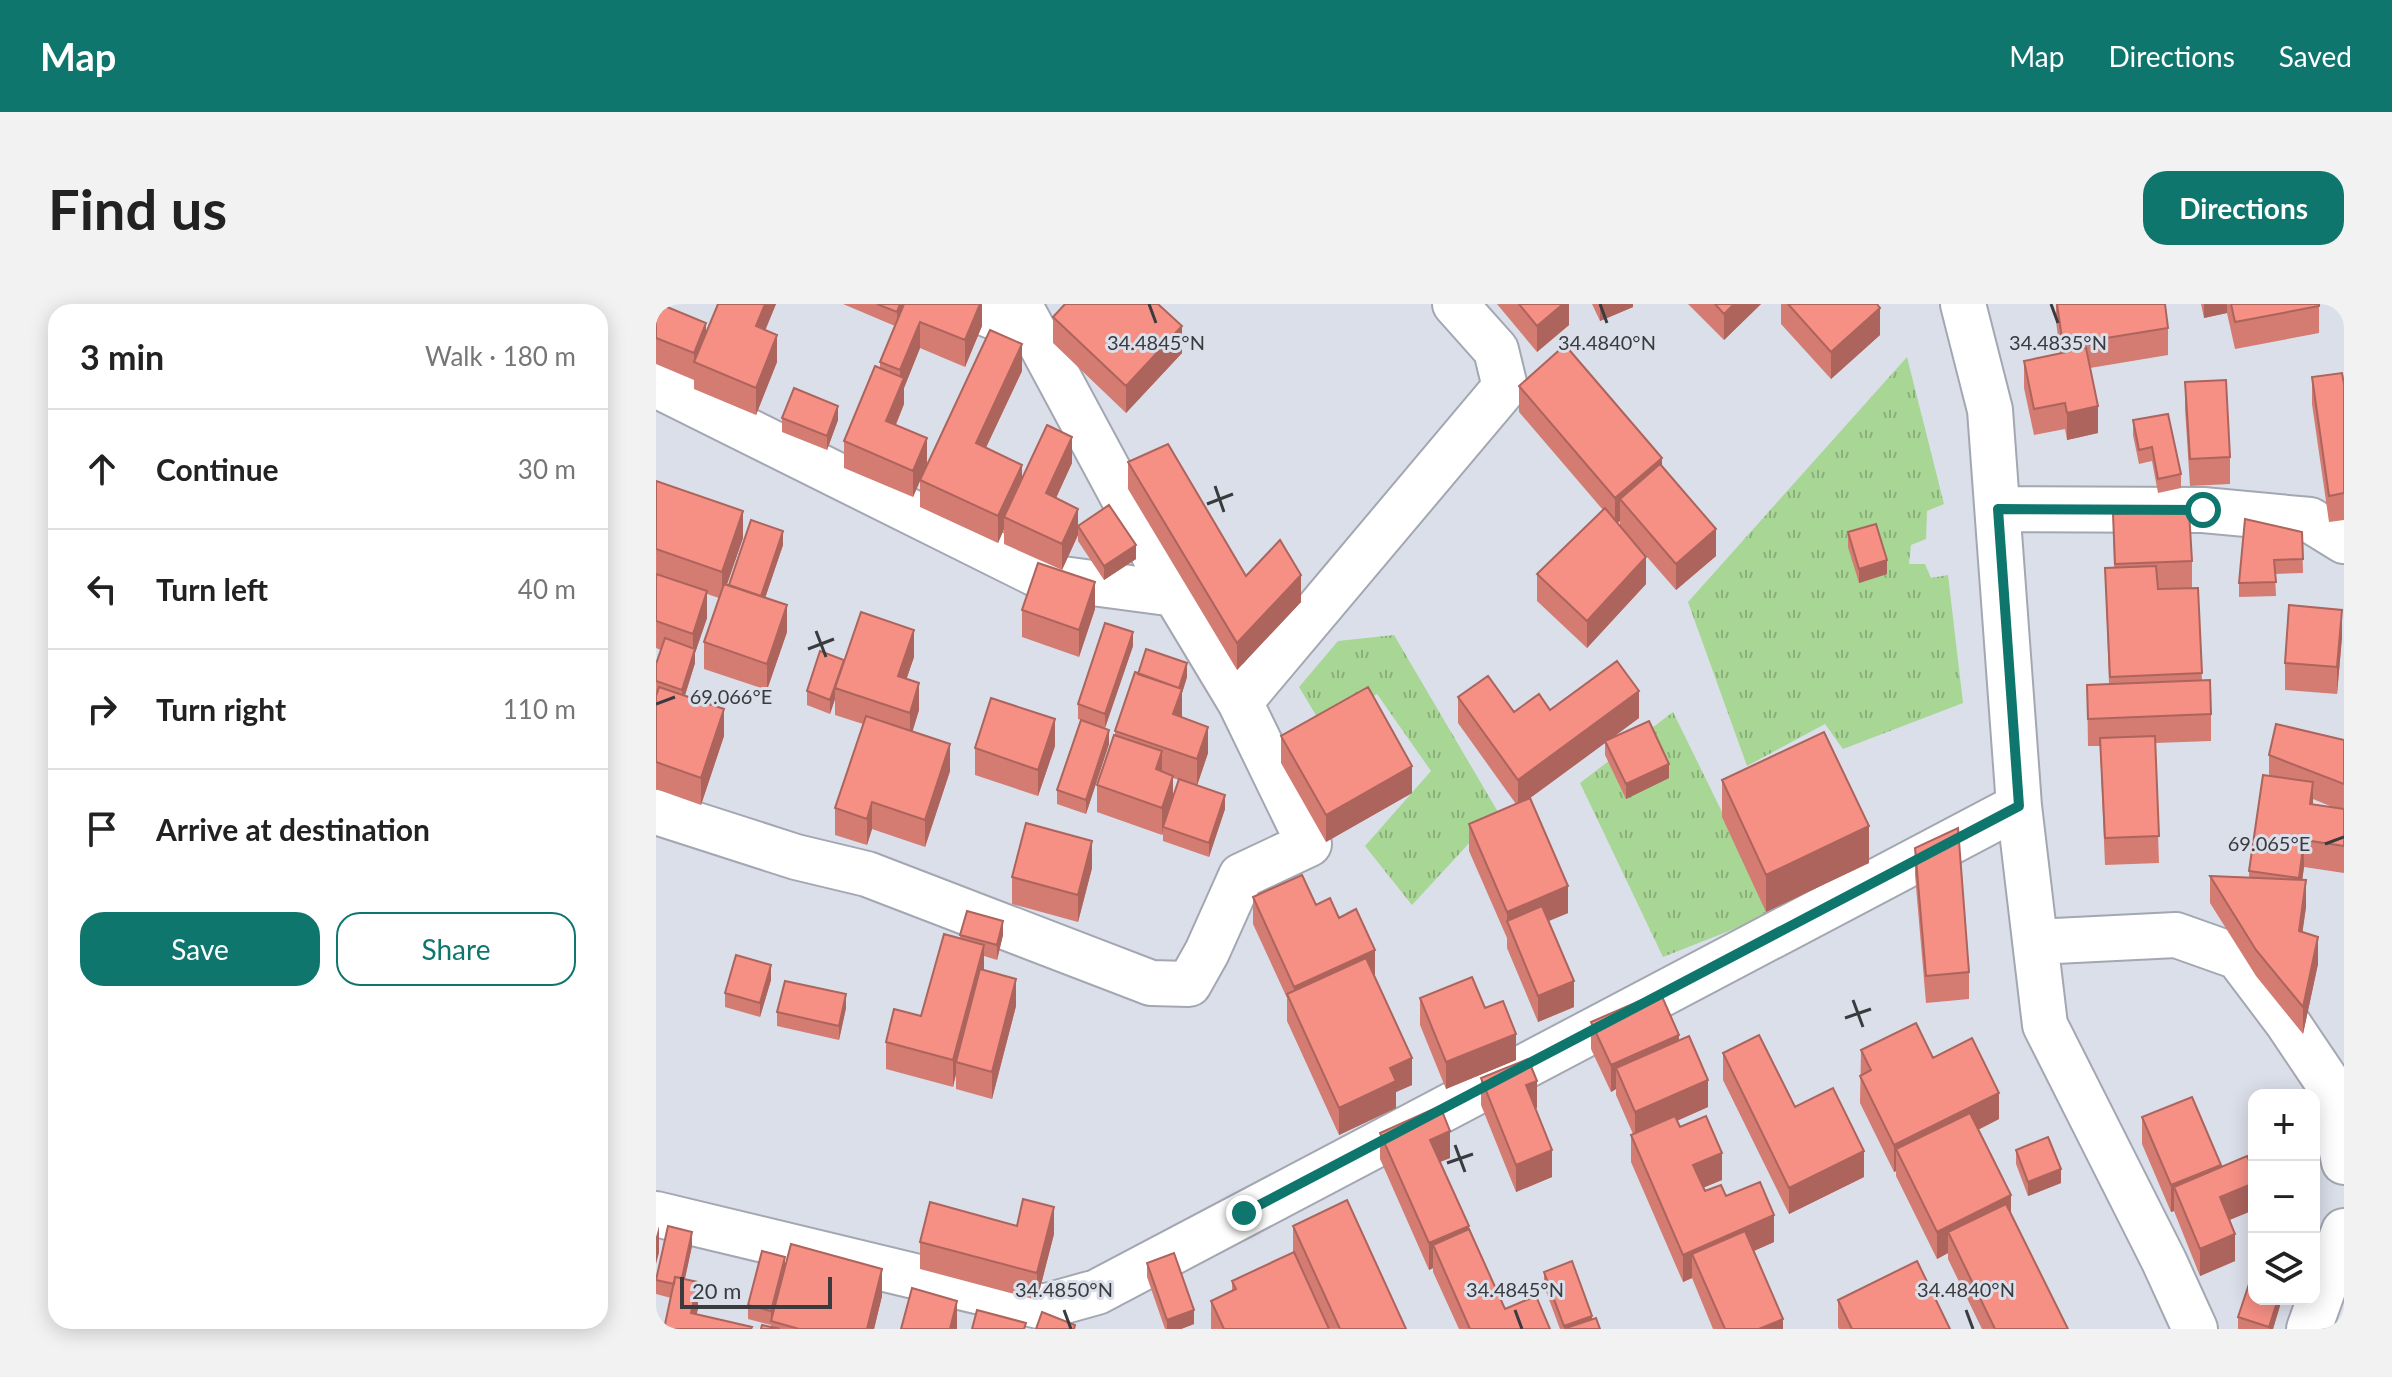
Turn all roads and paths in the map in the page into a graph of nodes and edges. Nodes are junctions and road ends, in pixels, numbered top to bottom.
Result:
1 (961, 304) edge
2 (1455, 304) edge
3 (1963, 304) edge
4 (1027, 318) edge
5 (656, 385) edge
6 (1998, 509) junction
7 (2344, 541) edge
8 (1175, 594) junction
9 (1240, 702) junction
10 (2019, 806) junction
11 (656, 812) edge
12 (2035, 942) junction
13 (2336, 1084) edge
14 (2344, 1162) edge
15 (656, 1214) edge
16 (2344, 1231) edge
17 (2195, 1329) edge
18 (2309, 1329) edge

1 - 4 street
2 - 9 street
3 - 6 street
4 - 8 street
5 - 8 street
6 - 7 street
6 - 10 street
8 - 9 street
9 - 11 street
10 - 12 street
10 - 15 street
12 - 13 street
12 - 17 street
13 - 14 street
16 - 18 street

